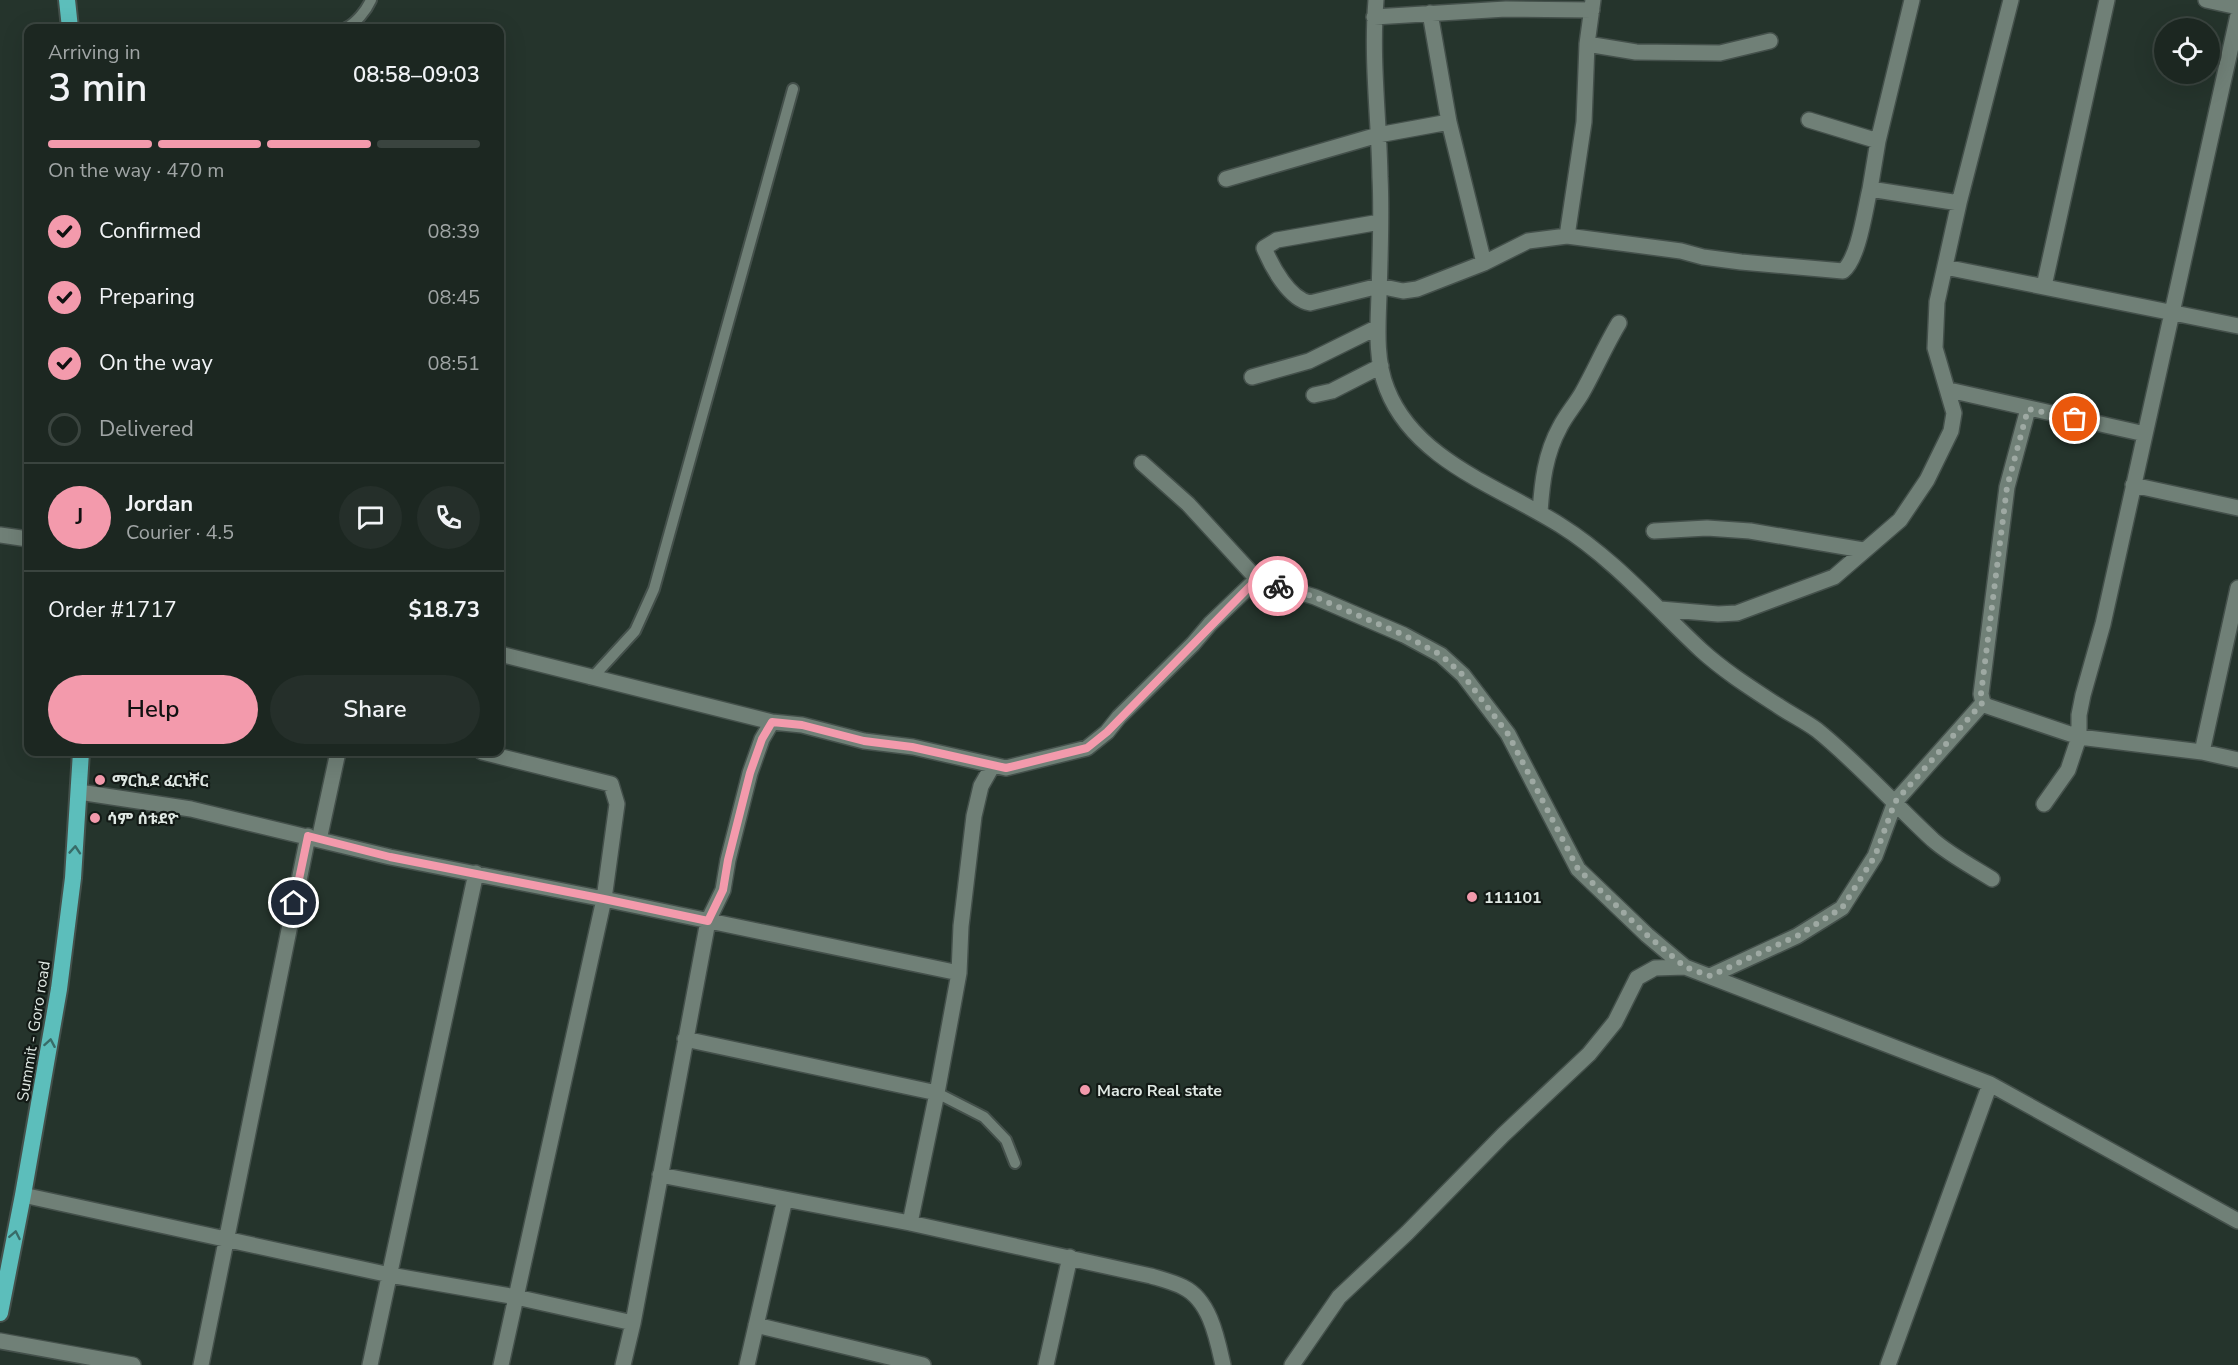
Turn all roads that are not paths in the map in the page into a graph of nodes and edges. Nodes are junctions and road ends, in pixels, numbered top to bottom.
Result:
1 (68, 0) edge
2 (370, 0) edge
3 (1376, 0) edge
4 (1912, 0) edge
5 (2011, 0) edge
6 (2107, 0) edge
7 (2206, 0) edge
8 (1593, 5) edge
9 (2238, 7) edge
10 (1430, 13) junction
11 (2238, 15) edge
12 (1374, 17) junction
13 (70, 24) edge
14 (353, 24) edge
15 (1770, 41) dead end
16 (1587, 44) junction
17 (793, 88) dead end
18 (1809, 120) dead end
19 (1449, 122) junction
20 (1378, 135) junction
21 (1878, 141) junction
22 (1226, 179) dead end
23 (1870, 189) junction
24 (1959, 203) junction
25 (1380, 222) junction
26 (1567, 237) junction
27 (1484, 263) junction
28 (1945, 267) junction
29 (1379, 286) junction
30 (2044, 286) junction
31 (2172, 312) junction
32 (1619, 323) dead end
33 (2238, 326) edge
34 (1378, 327) junction
35 (1381, 366) junction
36 (1252, 377) dead end
37 (1949, 390) junction
38 (1314, 395) dead end
39 (2028, 409) junction
40 (2145, 434) junction
41 (1142, 463) dead end
42 (2133, 485) junction
43 (2238, 508) edge
44 (1540, 512) junction
45 (1654, 531) dead end
46 (0, 535) edge
47 (24, 538) edge
48 (1863, 550) junction
49 (1257, 579) junction
50 (2238, 588) edge
51 (1660, 609) junction
52 (504, 655) edge
53 (591, 679) junction
54 (1983, 702) junction
55 (772, 722) junction
56 (2079, 737) junction
57 (2202, 752) junction
58 (81, 756) edge
59 (337, 756) edge
60 (498, 756) edge
61 (2238, 760) edge
62 (993, 765) junction
63 (79, 792) junction
64 (1895, 802) junction
65 (2044, 804) dead end
66 (314, 838) junction
67 (476, 873) junction
68 (1992, 879) dead end
69 (604, 899) junction
70 (708, 921) junction
71 (1685, 967) junction
72 (959, 973) junction
73 (1710, 976) junction
74 (685, 1039) junction
75 (1990, 1084) junction
76 (937, 1093) junction
77 (1015, 1163) dead end
78 (660, 1175) junction
79 (23, 1196) junction
80 (785, 1198) junction
81 (2238, 1221) edge
82 (910, 1223) junction
83 (226, 1239) junction
84 (1070, 1257) junction
85 (390, 1275) junction
86 (516, 1297) junction
87 (0, 1313) edge
88 (633, 1323) junction
89 (756, 1325) junction
90 (0, 1341) edge
91 (858, 1358) edge
92 (133, 1365) edge
93 (201, 1365) edge
94 (370, 1365) edge
95 (501, 1365) edge
96 (623, 1365) edge
97 (747, 1365) edge
98 (923, 1365) edge
99 (1046, 1365) edge
100 (1223, 1365) edge
101 (1292, 1365) edge
102 (1888, 1365) edge

1 - 13 highway
2 - 14 lane
3 - 12 street
4 - 21 street
5 - 24 street
6 - 30 street
7 - 9 street
8 - 10 street
8 - 16 street
10 - 12 street
10 - 19 street
11 - 31 street
12 - 20 street
15 - 16 street
16 - 26 street
17 - 53 lane
18 - 21 street
19 - 20 street
19 - 27 street
20 - 22 street
20 - 25 street
21 - 23 street
23 - 24 street
23 - 26 street
24 - 28 street
25 - 29 street
25 - 29 street
26 - 27 street
27 - 29 street
28 - 30 street
28 - 37 street
29 - 34 street
30 - 31 street
31 - 33 street
31 - 40 street
32 - 44 street
34 - 35 street
34 - 36 street
35 - 38 street
35 - 44 street
37 - 39 street
37 - 48 street
39 - 40 street
39 - 54 street
40 - 42 street
41 - 49 street
42 - 43 street
42 - 56 street
44 - 51 street
45 - 48 street
46 - 47 street
48 - 51 street
49 - 62 street
49 - 71 street
50 - 57 street
51 - 64 street
52 - 53 street
53 - 55 street
54 - 56 street
54 - 64 street
55 - 62 street
55 - 70 street
56 - 57 street
56 - 65 street
57 - 61 street
58 - 63 highway, Summit - Goro road
59 - 66 street
60 - 69 street
62 - 72 street
63 - 66 street
79 -> 63 highway, Summit - Goro road
64 - 68 street
64 - 73 street
66 - 67 street
66 - 83 street
67 - 69 street
67 - 85 street
69 - 70 street
69 - 86 street
70 - 72 street
70 - 74 street
71 - 73 street
71 - 101 street
72 - 76 street
73 - 75 street
74 - 76 street
74 - 78 street
75 - 81 street
75 - 102 street
76 - 77 lane
76 - 82 street
78 - 80 street
78 - 88 street
79 - 83 street
87 -> 79 highway, Summit - Goro road
80 - 82 street
80 - 89 street
82 - 84 street
83 - 85 street
83 - 93 street
84 - 99 street
84 - 100 street
85 - 86 street
85 - 94 street
86 - 88 street
86 - 95 street
88 - 96 street
89 - 91 street
89 - 97 street
90 - 92 street
91 - 98 street

